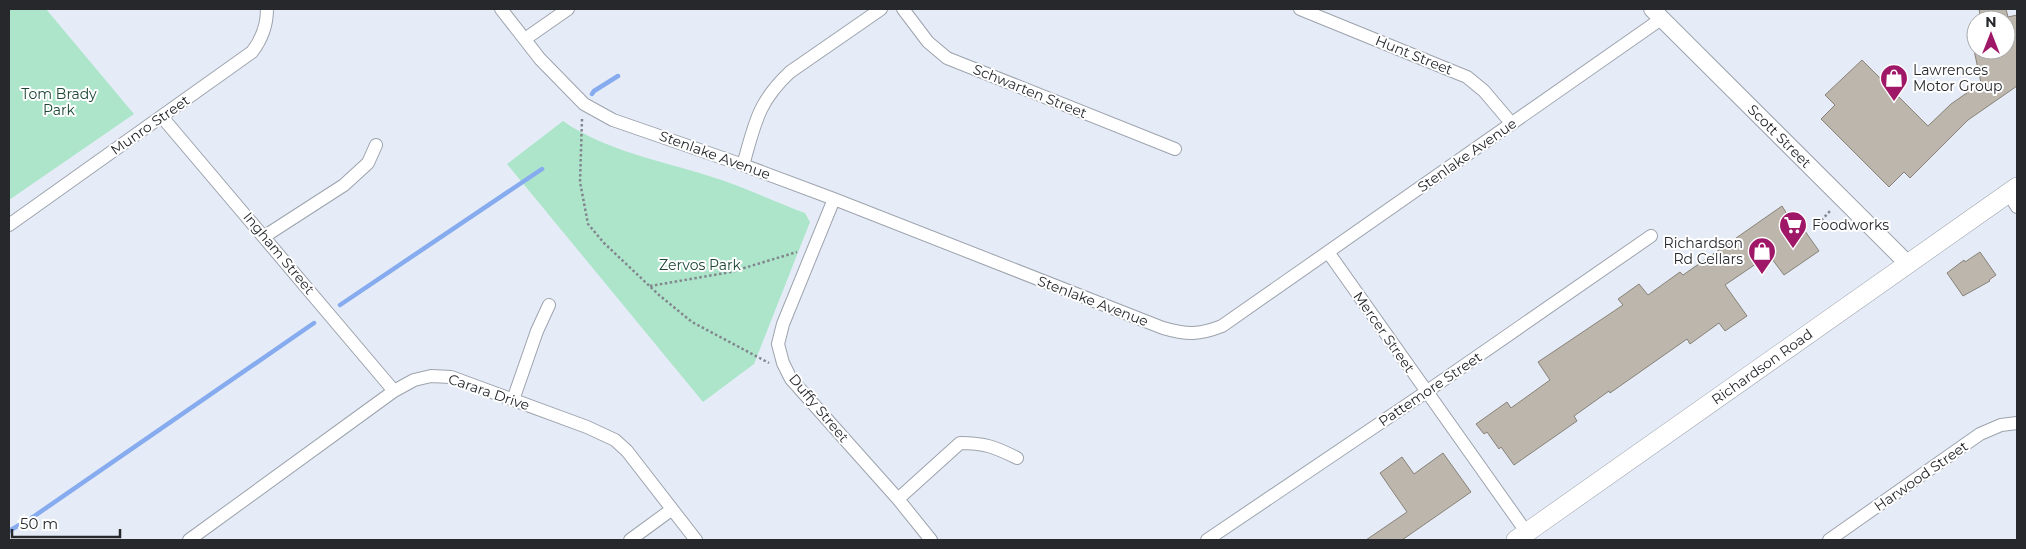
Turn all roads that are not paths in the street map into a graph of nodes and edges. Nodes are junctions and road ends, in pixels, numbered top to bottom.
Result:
1 (267, 9) edge
2 (501, 9) edge
3 (568, 9) edge
4 (881, 9) edge
5 (904, 9) edge
6 (1300, 9) edge
7 (1656, 14) edge
8 (525, 39) junction
9 (162, 117) junction
10 (1512, 124) junction
11 (376, 145) dead end
12 (1175, 149) dead end
13 (743, 165) junction
14 (2015, 194) edge
15 (834, 199) junction
16 (9, 224) edge
17 (265, 236) junction
18 (1651, 236) dead end
19 (1328, 252) junction
20 (1908, 264) junction
21 (549, 305) dead end
22 (394, 391) junction
23 (1426, 392) junction
24 (513, 400) junction
25 (2017, 422) edge
26 (1017, 458) dead end
27 (898, 499) junction
28 (671, 510) junction
29 (1522, 536) edge
30 (189, 540) edge
31 (630, 540) edge
32 (696, 540) edge
33 (931, 540) edge
34 (1207, 540) edge
35 (1829, 540) edge

1 - 9 street, Munro Street
2 - 8 street, Stenlake Avenue
3 - 8 street
4 - 13 street
5 - 12 street, Schwarten Street
6 - 10 street, Hunt Street
7 - 10 street, Stenlake Avenue
7 - 20 street, Scott Street
8 - 13 street, Stenlake Avenue
9 - 16 street, Munro Street
9 - 17 street, Ingham Street
10 - 19 street, Stenlake Avenue
11 - 17 street
13 - 15 street, Stenlake Avenue
14 - 20 main road, Richardson Road
15 - 19 street, Stenlake Avenue
15 - 27 street, Duffy Street
17 - 22 street, Ingham Street
18 - 23 street, Pattemore Street
19 - 23 street, Mercer Street
20 - 29 main road, Richardson Road
21 - 24 street
22 - 24 street, Carara Drive
22 - 30 street, Carara Drive
23 - 29 street, Mercer Street
23 - 34 street, Pattemore Street
24 - 28 street, Carara Drive
25 - 35 street, Harwood Street
26 - 27 street
27 - 33 street, Duffy Street
28 - 31 street
28 - 32 street, Carara Drive

